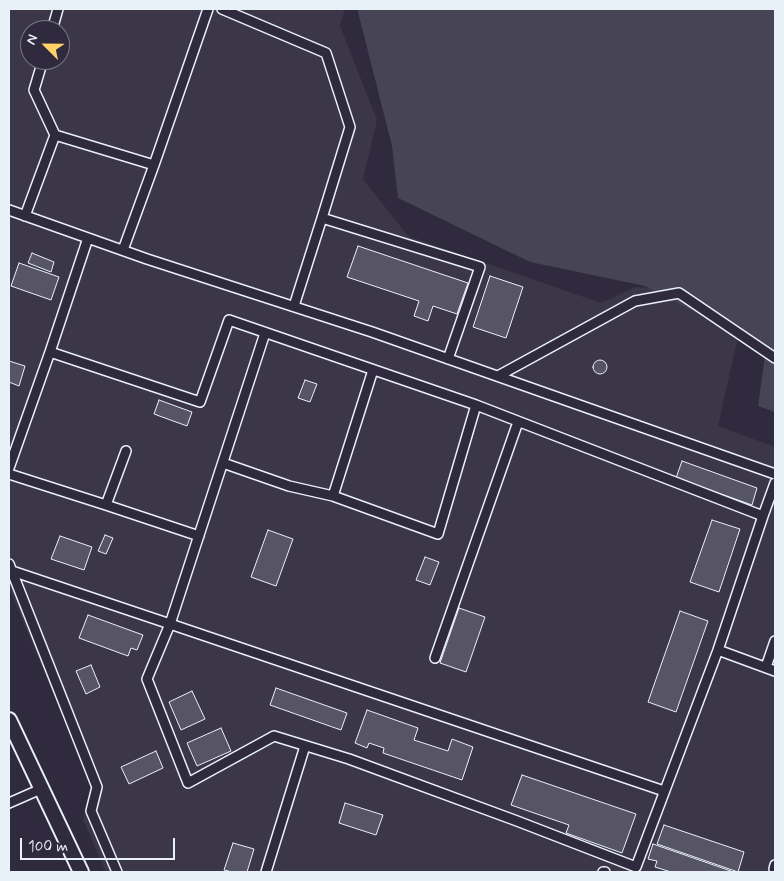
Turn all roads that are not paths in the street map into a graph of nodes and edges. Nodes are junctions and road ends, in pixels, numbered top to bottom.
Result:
1 (208, 9) edge
2 (222, 9) edge
3 (40, 70) edge
4 (55, 135) junction
5 (154, 165) junction
6 (9, 210) edge
7 (25, 216) junction
8 (322, 218) junction
9 (88, 238) junction
10 (123, 250) junction
11 (294, 306) junction
12 (265, 332) junction
13 (50, 352) junction
14 (775, 358) edge
15 (448, 359) junction
16 (373, 370) junction
17 (498, 376) junction
18 (476, 406) junction
19 (518, 422) junction
20 (126, 451) dead end
21 (223, 463) junction
22 (9, 468) edge
23 (9, 474) edge
24 (775, 474) edge
25 (775, 483) edge
26 (333, 496) junction
27 (106, 505) junction
28 (763, 516) junction
29 (199, 536) junction
30 (10, 569) edge
31 (170, 624) junction
32 (775, 641) edge
33 (718, 650) junction
34 (435, 658) dead end
35 (766, 668) junction
36 (775, 671) edge
37 (9, 720) edge
38 (305, 746) junction
39 (41, 789) junction
40 (664, 791) junction
41 (9, 803) edge
42 (775, 865) edge
43 (775, 869) edge
44 (81, 872) edge
45 (117, 872) edge
46 (266, 872) edge

1 - 5 street
2 - 8 street
3 - 4 street
4 - 5 street
4 - 7 street
5 - 10 street
6 - 7 street
7 - 9 street
8 - 11 street
8 - 15 street
9 - 10 street
9 - 13 street
10 - 11 street
11 - 15 street
12 - 13 street
12 - 16 street
12 - 21 street
13 - 22 street
14 - 17 street
15 - 17 street
16 - 18 street
16 - 26 street
17 - 24 street
18 - 19 street
18 - 26 street
19 - 28 street
19 - 34 street
20 - 27 street
21 - 26 street
21 - 29 street
23 - 27 street
25 - 28 street
27 - 29 street
28 - 33 street
29 - 31 street
30 - 31 street
30 - 45 street
31 - 38 street
31 - 40 street
32 - 35 street
33 - 35 street
33 - 40 street
35 - 36 street
37 - 39 street
38 - 40 street
38 - 46 street
39 - 41 street
39 - 44 street
42 - 43 street

